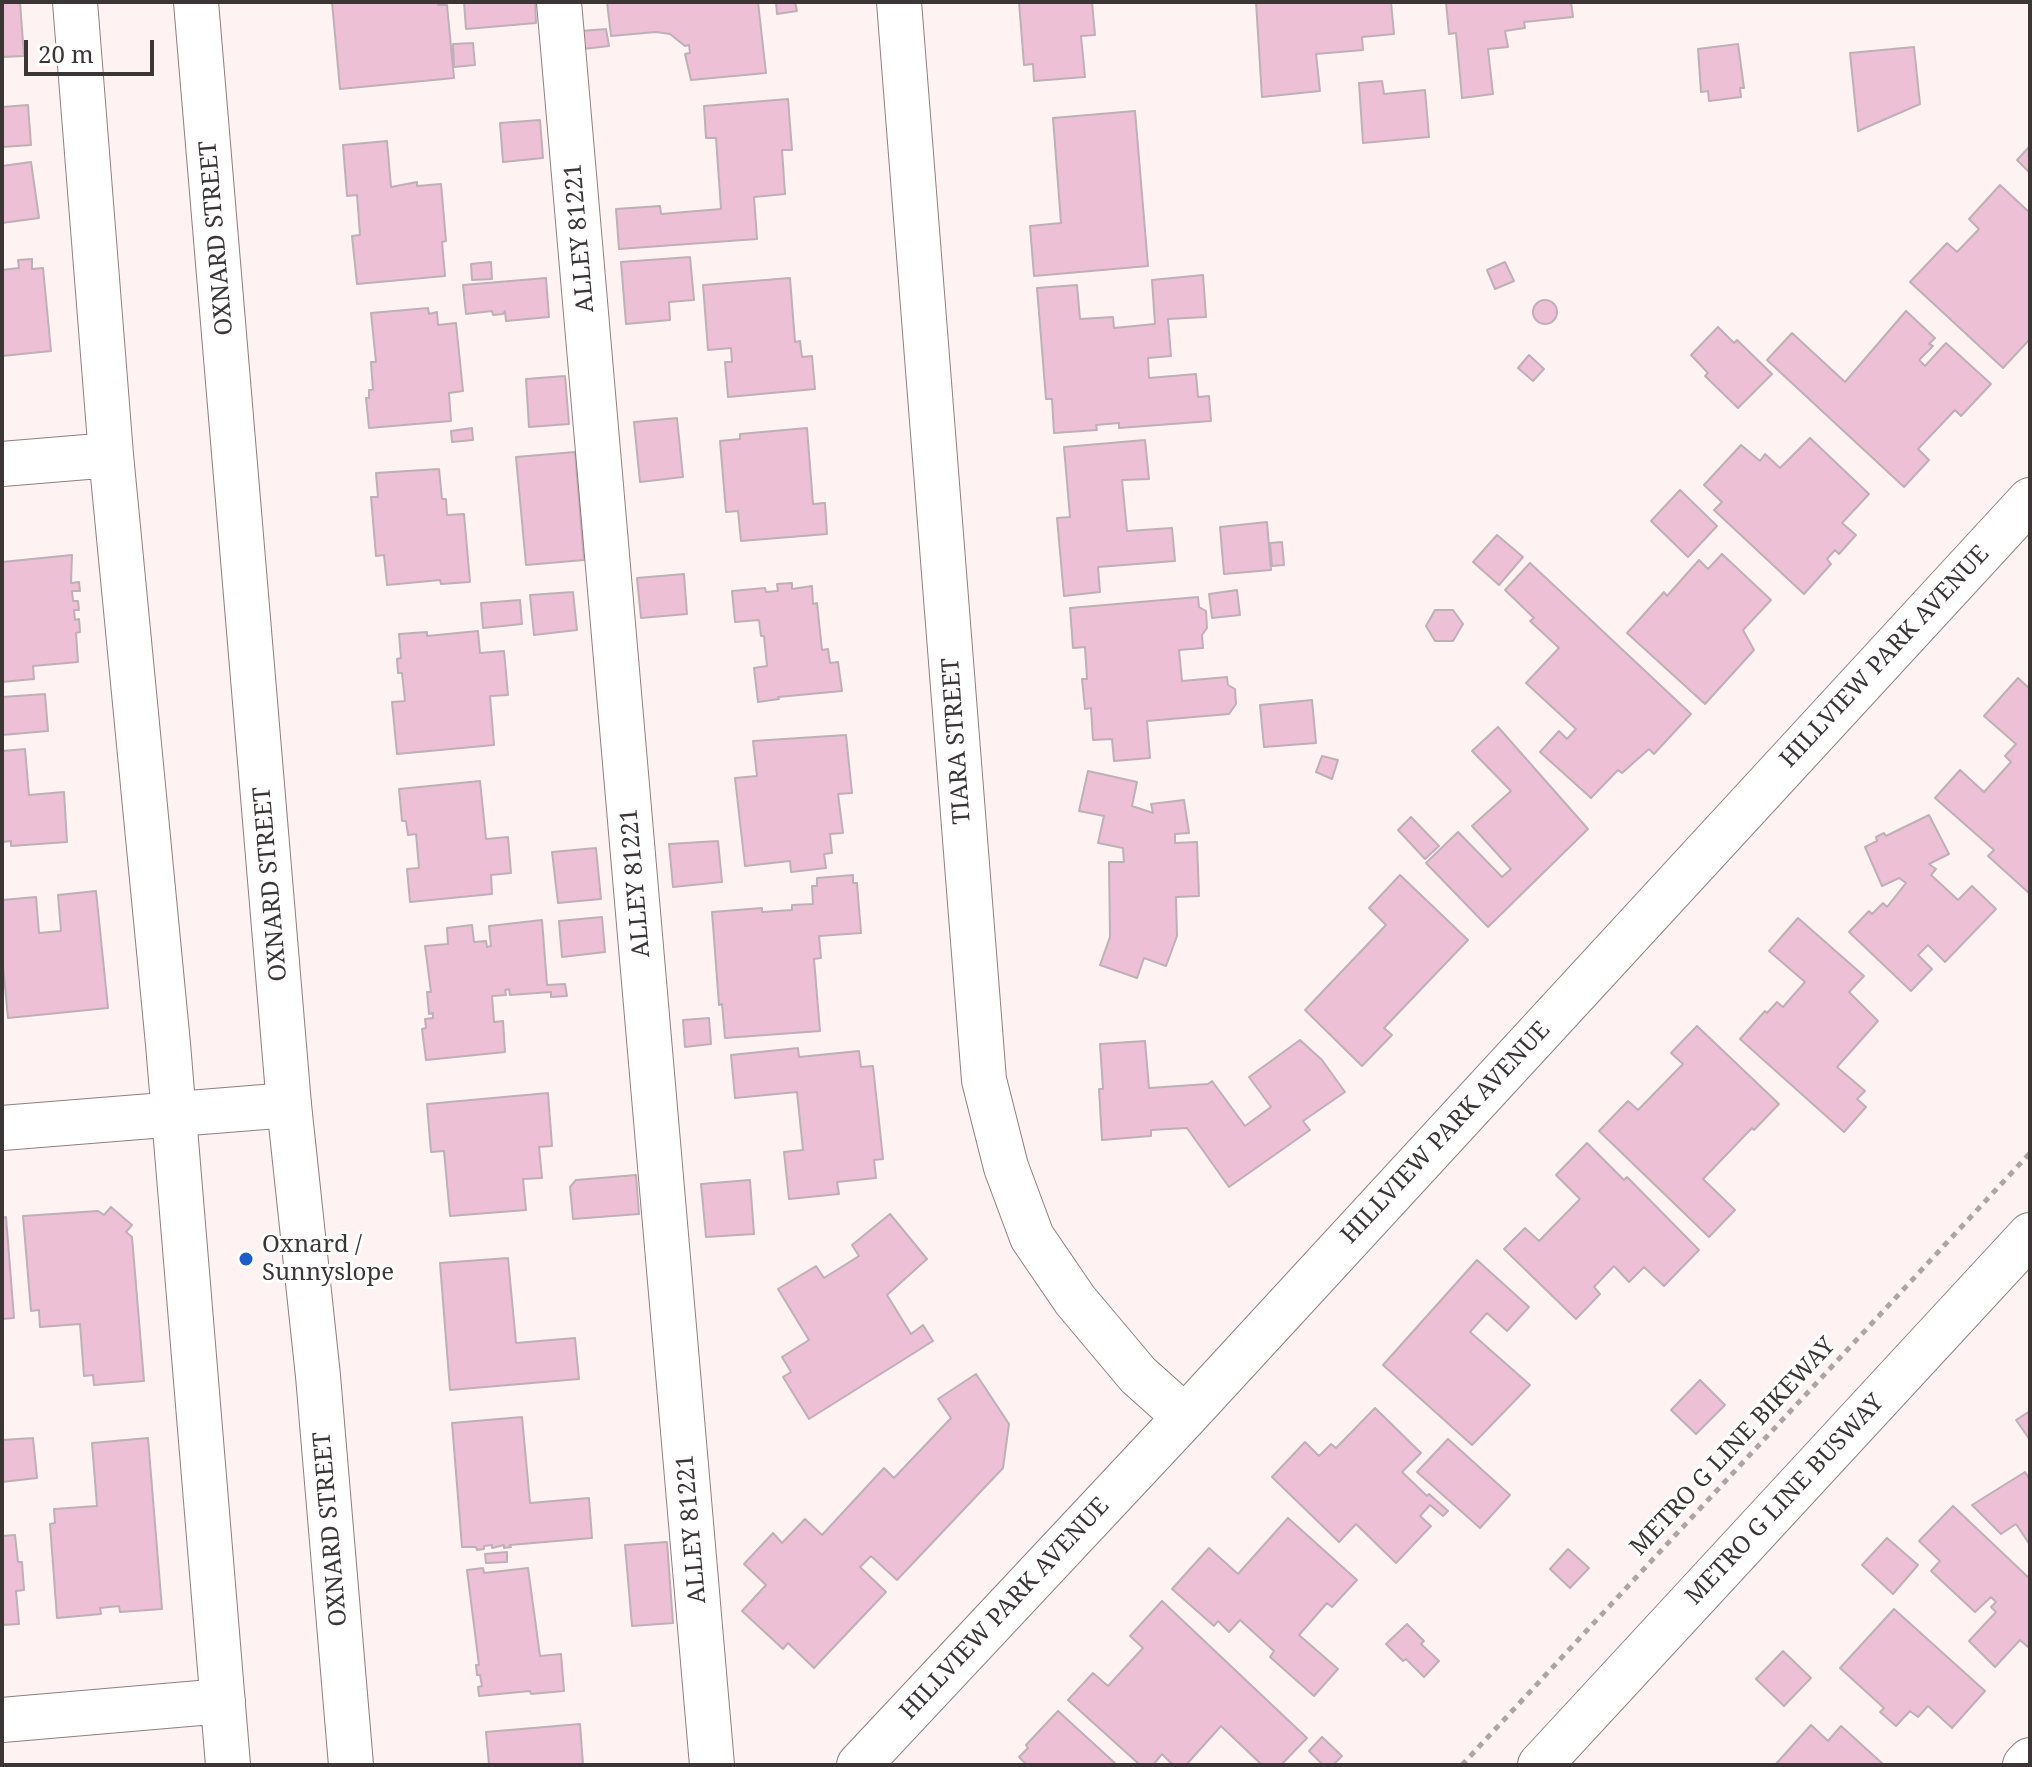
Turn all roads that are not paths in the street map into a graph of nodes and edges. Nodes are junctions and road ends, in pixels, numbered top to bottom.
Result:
1 (75, 2) edge
2 (196, 2) edge
3 (559, 2) edge
4 (899, 2) edge
5 (111, 455) junction
6 (2, 464) edge
7 (2030, 500) edge
8 (289, 1105) junction
9 (175, 1115) junction
10 (2, 1128) edge
11 (2030, 1235) edge
12 (1185, 1417) junction
13 (223, 1701) junction
14 (2, 1720) edge
15 (2030, 1760) edge
16 (228, 1765) edge
17 (351, 1765) edge
18 (712, 1765) edge
19 (859, 1765) edge
20 (1540, 1765) edge
21 (2025, 1765) edge

1 - 5 street
2 - 8 street, OXNARD STREET
3 - 18 street, ALLEY 81221
4 - 12 street, TIARA STREET
5 - 6 street
5 - 9 street
7 - 12 street, HILLVIEW PARK AVENUE
8 - 9 street
8 - 17 street, OXNARD STREET
9 - 10 street
9 - 13 street
11 - 20 street, METRO G LINE BUSWAY
12 - 19 street, HILLVIEW PARK AVENUE
13 - 14 street
13 - 16 street
15 - 21 street

